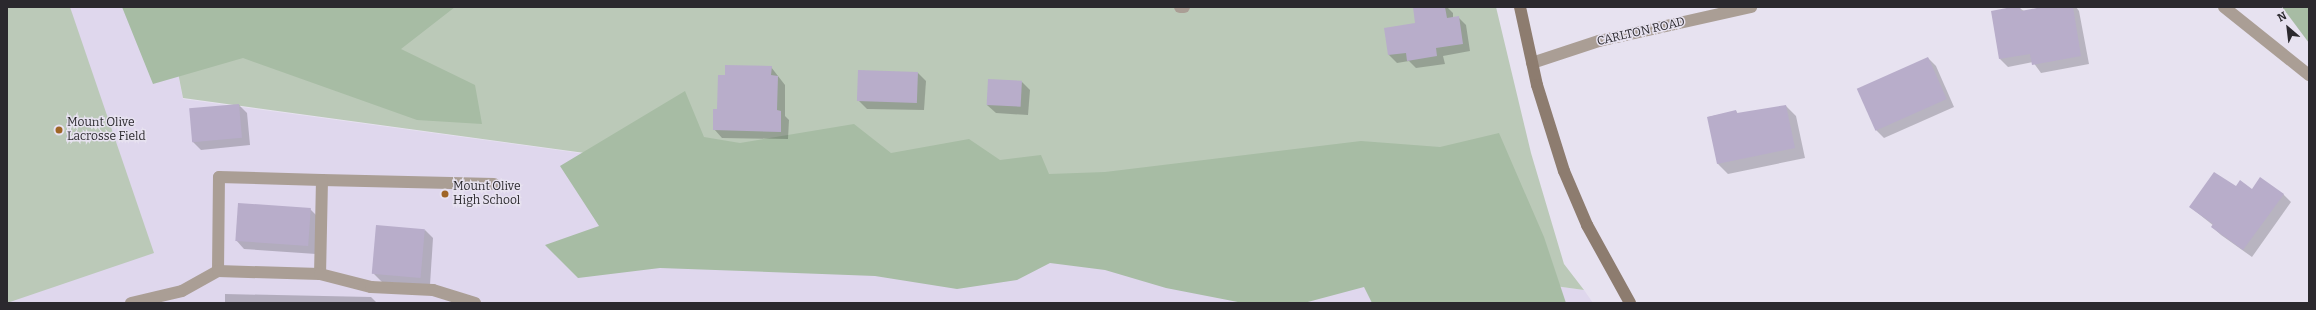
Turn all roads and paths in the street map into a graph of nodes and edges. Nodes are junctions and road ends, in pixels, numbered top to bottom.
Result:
1 (1180, 7) edge
2 (1184, 7) edge
3 (1520, 7) edge
4 (1752, 7) edge
5 (2224, 7) edge
6 (1532, 63) junction
7 (2309, 75) edge
8 (322, 180) junction
9 (494, 184) dead end
10 (218, 271) junction
11 (320, 274) junction
12 (131, 303) edge
13 (475, 303) edge
14 (1630, 303) edge

1 - 2 street
3 - 6 main road
4 - 6 street, CARLTON ROAD
5 - 7 street
6 - 14 main road
8 - 9 street
8 - 10 street
8 - 11 street
10 - 11 street
10 - 12 street
11 - 13 street

